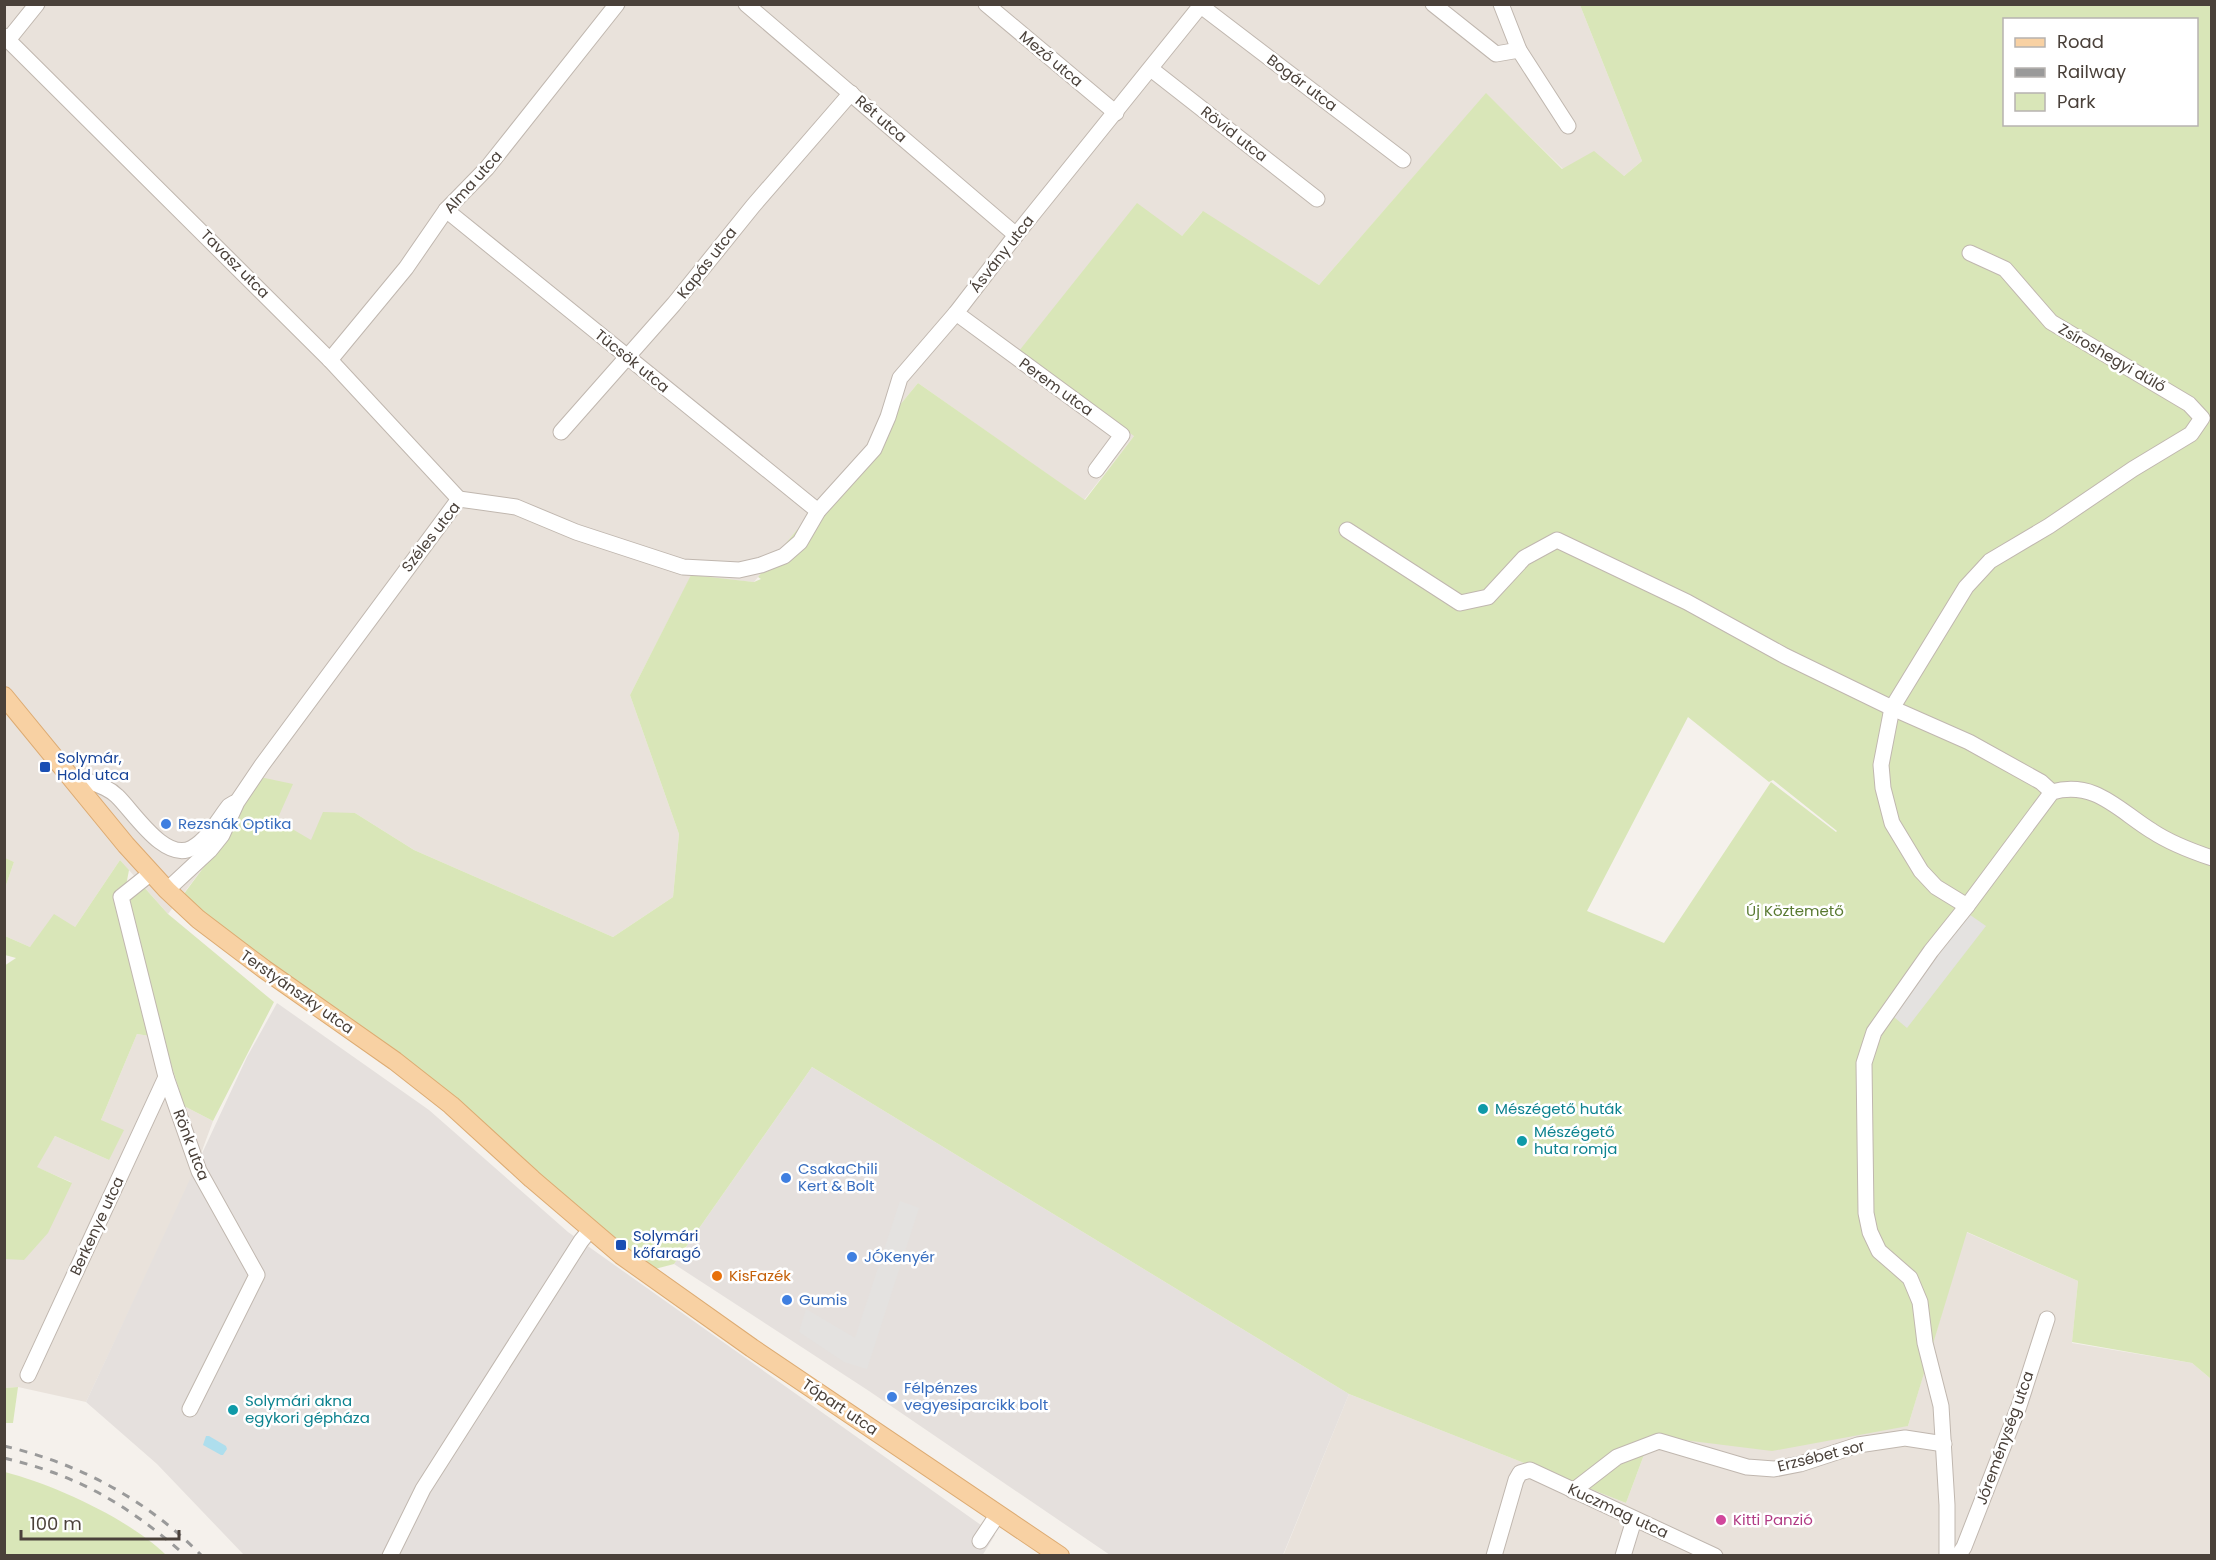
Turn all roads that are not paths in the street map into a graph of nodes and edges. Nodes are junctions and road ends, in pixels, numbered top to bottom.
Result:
1 (37, 4) edge
2 (617, 4) edge
3 (746, 4) edge
4 (986, 4) edge
5 (1433, 4) edge
6 (1501, 4) edge
7 (1202, 5) edge
8 (6, 38) edge
9 (1519, 50) junction
10 (1151, 69) junction
11 (851, 93) junction
12 (1116, 113) junction
13 (1568, 126) dead end
14 (1402, 160) dead end
15 (1317, 199) dead end
16 (446, 210) junction
17 (1016, 235) junction
18 (1970, 253) dead end
19 (956, 313) junction
20 (628, 358) junction
21 (330, 360) junction
22 (561, 432) dead end
23 (1096, 470) dead end
24 (459, 499) junction
25 (819, 511) junction
26 (1347, 530) dead end
27 (7, 704) edge
28 (1892, 708) junction
29 (79, 788) junction
30 (2052, 792) junction
31 (237, 802) junction
32 (2211, 858) edge
33 (151, 873) junction
34 (167, 890) junction
35 (1967, 906) junction
36 (166, 1077) junction
37 (590, 1230) junction
38 (621, 1255) joint
39 (2046, 1319) dead end
40 (28, 1375) dead end
41 (190, 1409) dead end
42 (1944, 1444) junction
43 (1573, 1491) junction
44 (998, 1514) junction
45 (1634, 1520) junction
46 (980, 1541) dead end
47 (390, 1556) edge
48 (1060, 1556) edge
49 (1494, 1556) edge
50 (1623, 1556) edge
51 (1715, 1556) edge
52 (1947, 1556) edge
53 (1958, 1556) edge

1 - 8 street
2 - 16 street, Alma utca
3 - 11 street, Rét utca
4 - 12 street, Mező utca
5 - 9 street
6 - 9 street
7 - 10 street, Ásvány utca
7 - 14 street, Bogár utca
8 - 21 street, Tavasz utca
9 - 13 street
10 - 12 street, Ásvány utca
10 - 15 street, Rövid utca
11 - 17 street, Rét utca
11 - 20 street, Kapás utca
12 - 17 street, Ásvány utca
16 - 20 street, Tücsök utca
16 - 21 street, Alma utca
17 - 19 street, Ásvány utca
18 - 28 street, Zsíroshegyi dűlő
19 - 23 street, Perem utca
19 - 25 street, Ásvány utca
20 - 22 street, Kapás utca
20 - 25 street, Tücsök utca
21 - 24 street, Tavasz utca
24 - 25 street, Széles utca
24 - 31 street, Széles utca
26 - 28 street
27 - 29 main road, Terstyánszky utca
28 - 30 street
28 - 35 street
29 - 31 street
29 - 33 main road, Terstyánszky utca
30 - 32 street
30 - 35 street
31 - 34 street, Széles utca
33 - 34 main road, Terstyánszky utca
33 - 36 street, Rönk utca
34 - 37 main road, Terstyánszky utca
35 - 42 street
36 - 40 street, Berkenye utca
36 - 41 street, Rönk utca
37 - 38 main road, Terstyánszky utca
37 - 47 street
38 - 44 main road, Tópart utca
39 - 53 street, Jóreménység utca
42 - 43 street, Erzsébet sor
42 - 52 street
43 - 45 street, Kuczmag utca
43 - 49 street, Kuczmag utca
44 - 46 street
44 - 48 main road, Tópart utca
45 - 50 street
45 - 51 street, Kuczmag utca

